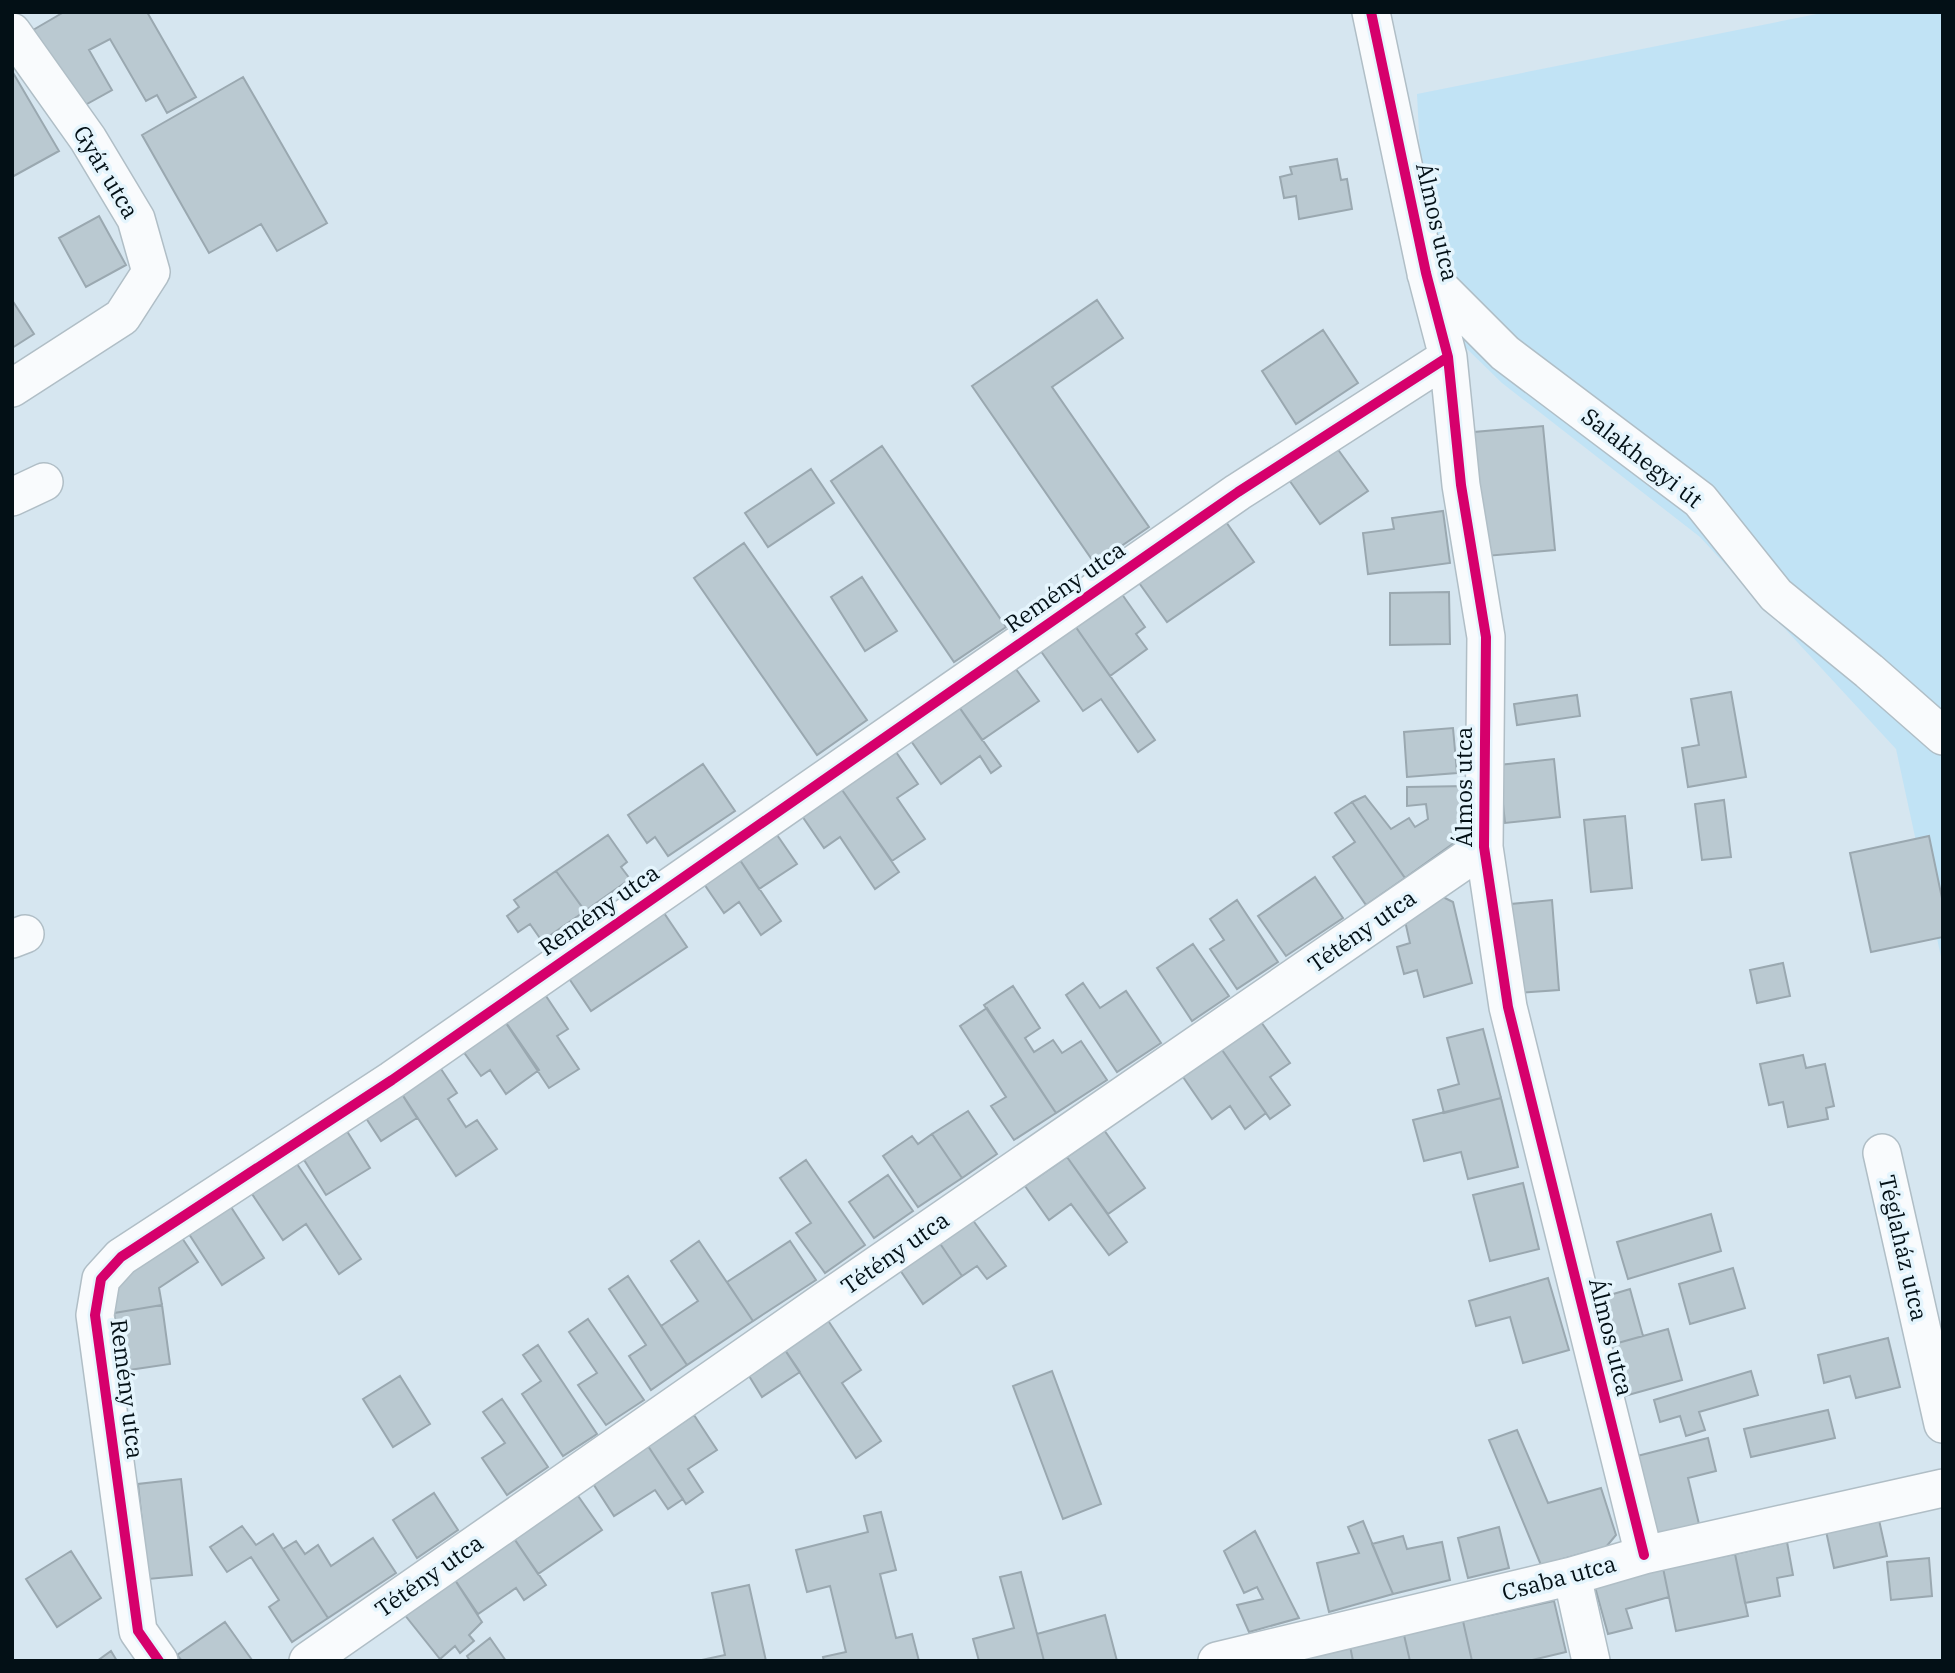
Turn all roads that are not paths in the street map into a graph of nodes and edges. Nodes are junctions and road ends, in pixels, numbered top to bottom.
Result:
1 (1371, 12) edge
2 (12, 32) edge
3 (1426, 273) junction
4 (1448, 357) junction
5 (12, 388) edge
6 (1943, 736) edge
7 (1484, 847) junction
8 (1882, 1153) dead end
9 (1943, 1424) edge
10 (1943, 1488) edge
11 (1644, 1555) junction
12 (1572, 1576) junction
13 (159, 1661) edge
14 (308, 1661) edge
15 (1217, 1661) edge
16 (1591, 1661) edge

1 - 3 street, Álmos utca
2 - 5 street, Gyár utca
3 - 4 street, Álmos utca
3 - 6 street, Salakhegyi út
4 - 7 street, Álmos utca
4 - 13 street, Remény utca
7 - 11 street, Álmos utca
7 - 14 street, Tétény utca
8 - 9 street, Téglaház utca
10 - 11 street, Csaba utca
11 - 12 street, Csaba utca
12 - 15 street, Csaba utca
12 - 16 street

